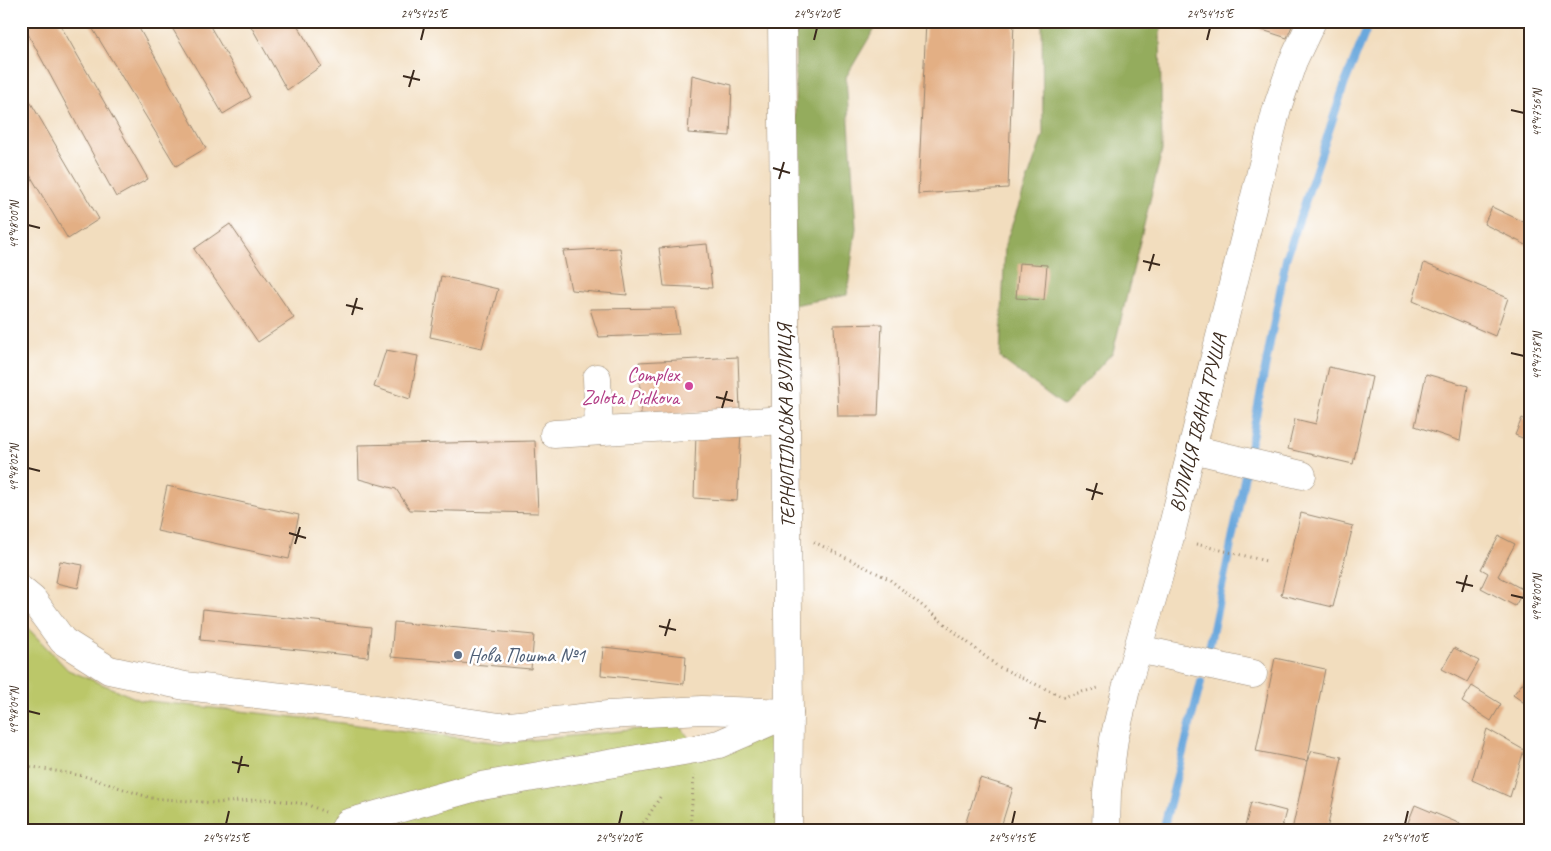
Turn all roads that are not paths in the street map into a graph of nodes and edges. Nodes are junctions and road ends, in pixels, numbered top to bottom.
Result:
1 (782, 21) edge
2 (1312, 21) edge
3 (597, 378) dead end
4 (785, 420) junction
5 (599, 431) junction
6 (554, 434) dead end
7 (1192, 449) junction
8 (1302, 475) dead end
9 (21, 590) edge
10 (1138, 649) junction
11 (1253, 674) dead end
12 (789, 714) junction
13 (346, 826) edge
14 (788, 830) edge
15 (1106, 830) edge

1 - 4 street, ТЕРНОПІЛЬСЬКА ВУЛИЦЯ
2 - 7 street, ВУЛИЦЯ ІВАНА ТРУША
3 - 5 street
4 - 5 street
4 - 12 street, ТЕРНОПІЛЬСЬКА ВУЛИЦЯ
5 - 6 street
7 - 8 street
7 - 10 street, ВУЛИЦЯ ІВАНА ТРУША
9 - 12 street
10 - 11 street
10 - 15 street, ВУЛИЦЯ ІВАНА ТРУША
12 - 13 street
12 - 14 street, ТЕРНОПІЛЬСЬКА ВУЛИЦЯ

